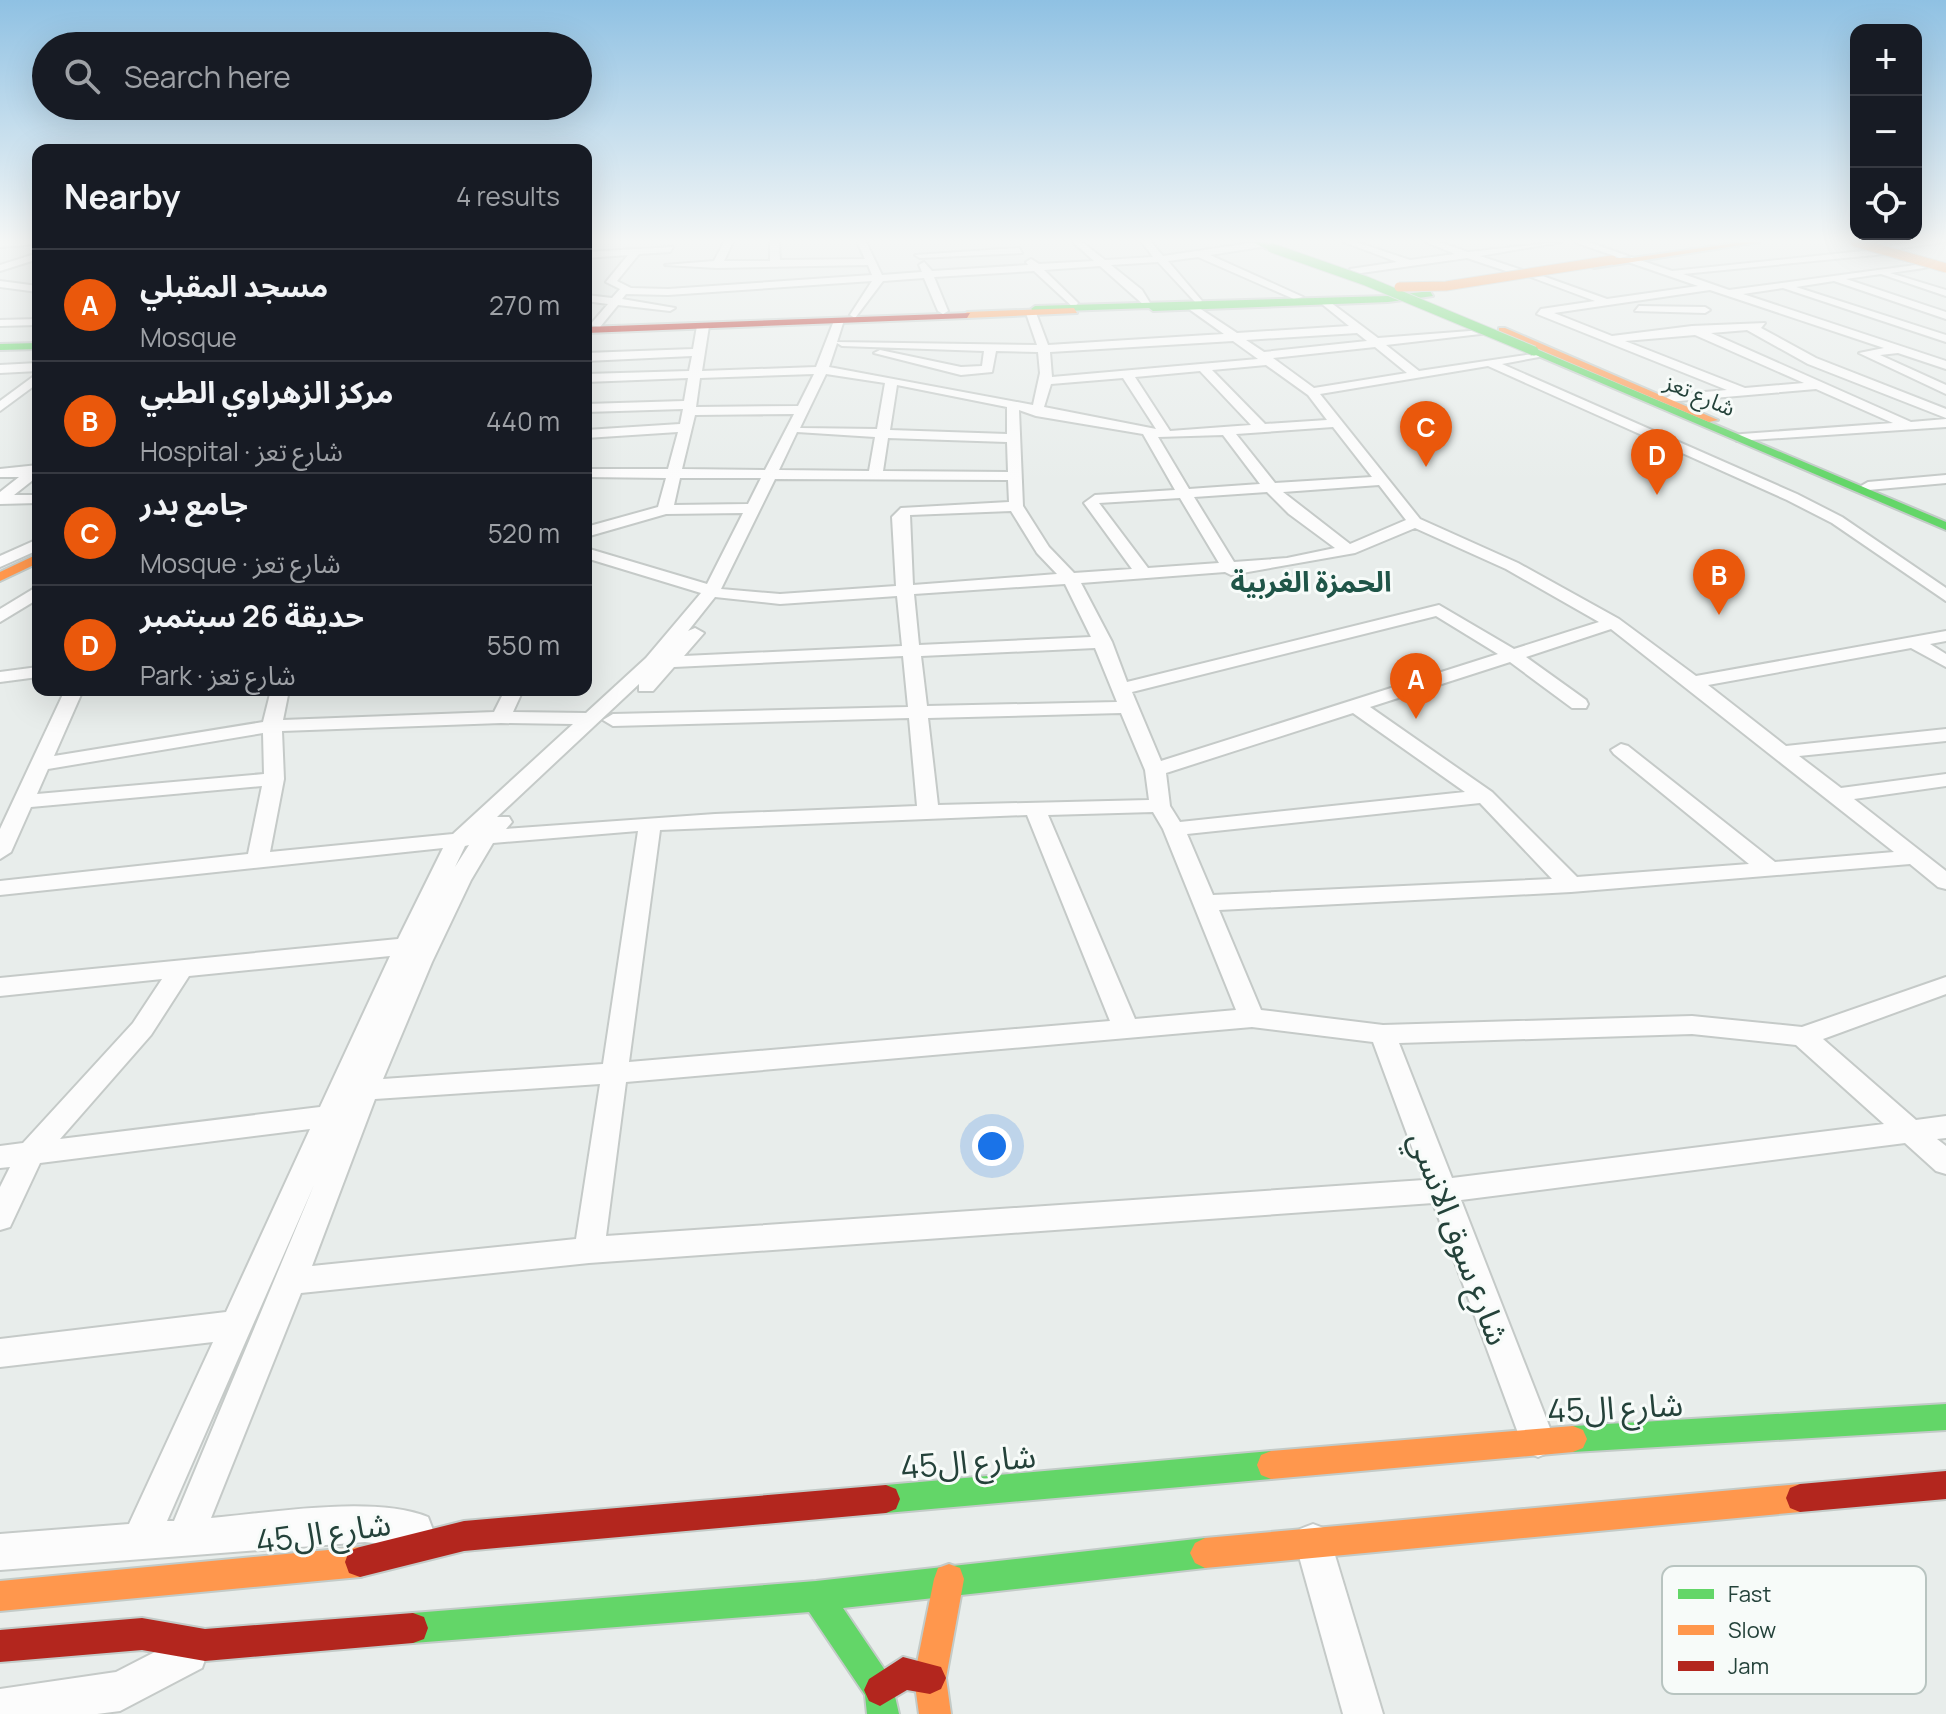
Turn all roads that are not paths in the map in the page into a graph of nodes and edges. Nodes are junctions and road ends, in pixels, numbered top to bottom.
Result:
1 (32, 322) edge
2 (623, 322) edge
3 (704, 322) edge
4 (854, 322) edge
5 (913, 322) edge
6 (978, 322) edge
7 (1037, 322) edge
8 (1217, 322) edge
9 (1353, 322) edge
10 (1465, 322) edge
11 (1466, 322) edge
12 (1470, 322) edge
13 (1566, 322) edge
14 (1805, 322) edge
15 (1822, 322) edge
16 (1890, 322) edge
17 (0, 323) edge
18 (703, 326) junction
19 (1749, 326) junction
20 (592, 327) edge
21 (592, 327) edge
22 (1360, 329) junction
23 (1692, 329) junction
24 (1483, 333) junction
25 (1237, 338) junction
26 (1610, 340) junction
27 (1946, 341) edge
28 (1377, 342) junction
29 (32, 348) edge
30 (990, 348) junction
31 (1047, 349) junction
32 (0, 350) edge
33 (838, 350) junction
34 (1905, 350) junction
35 (699, 352) junction
36 (1421, 352) dead end
37 (1537, 352) junction
38 (1391, 354) junction
39 (592, 357) edge
40 (1266, 358) junction
41 (1490, 363) junction
42 (1946, 365) edge
43 (32, 367) edge
44 (1203, 367) junction
45 (0, 369) edge
46 (1127, 374) junction
47 (1417, 375) junction
48 (697, 377) junction
49 (892, 380) junction
50 (592, 381) edge
51 (1046, 381) junction
52 (32, 382) edge
53 (1814, 386) junction
54 (1946, 390) edge
55 (1312, 392) junction
56 (1743, 392) junction
57 (0, 396) edge
58 (15, 396) junction
59 (32, 396) edge
60 (1671, 399) junction
61 (0, 407) edge
62 (1013, 407) junction
63 (592, 408) edge
64 (689, 408) junction
65 (1036, 412) junction
66 (1946, 414) edge
67 (1704, 419) junction
68 (803, 420) junction
69 (1340, 423) junction
70 (1946, 423) edge
71 (1908, 425) junction
72 (686, 428) junction
73 (1263, 430) junction
74 (1228, 432) junction
75 (592, 434) edge
76 (1149, 434) junction
77 (884, 435) junction
78 (1166, 435) junction
79 (1013, 438) junction
80 (1748, 438) junction
81 (32, 471) edge
82 (0, 473) edge
83 (592, 473) edge
84 (676, 473) junction
85 (32, 474) edge
86 (776, 474) junction
87 (875, 475) junction
88 (1013, 476) junction
89 (1946, 479) edge
90 (1381, 481) junction
91 (1868, 486) junction
92 (1268, 488) junction
93 (1188, 493) junction
94 (0, 499) edge
95 (32, 499) edge
96 (1016, 506) junction
97 (754, 508) junction
98 (665, 510) junction
99 (1946, 519) edge
100 (1415, 522) junction
101 (1946, 526) edge
102 (592, 530) edge
103 (32, 547) edge
104 (1349, 550) junction
105 (592, 555) edge
106 (32, 561) edge
107 (0, 562) edge
108 (1231, 570) junction
109 (1145, 575) junction
110 (0, 577) edge
111 (1072, 581) junction
112 (903, 592) junction
113 (718, 594) junction
114 (32, 595) edge
115 (1946, 596) edge
116 (0, 617) edge
117 (1613, 623) junction
118 (1946, 636) edge
119 (1103, 642) junction
120 (1916, 643) junction
121 (913, 653) junction
122 (1513, 656) junction
123 (661, 662) junction
124 (1946, 662) edge
125 (32, 673) edge
126 (0, 677) edge
127 (1693, 682) junction
128 (71, 696) edge
129 (279, 696) edge
130 (511, 696) edge
131 (1124, 698) junction
132 (1579, 704) dead end
133 (1357, 707) junction
134 (920, 711) junction
135 (501, 717) junction
136 (603, 719) junction
137 (272, 726) junction
138 (1946, 735) edge
139 (1621, 750) dead end
140 (1782, 752) junction
141 (37, 765) junction
142 (1155, 770) junction
143 (274, 779) junction
144 (1946, 780) edge
145 (1837, 795) junction
146 (1485, 796) junction
147 (21, 802) junction
148 (1160, 806) junction
149 (928, 809) junction
150 (1035, 809) junction
151 (650, 825) junction
152 (1174, 829) junction
153 (480, 841) junction
154 (456, 843) junction
155 (0, 852) edge
156 (1916, 857) junction
157 (258, 859) junction
158 (1770, 869) junction
159 (1946, 882) edge
160 (1571, 885) junction
161 (0, 888) edge
162 (1204, 903) junction
163 (406, 946) junction
164 (181, 970) junction
165 (1946, 985) edge
166 (0, 987) edge
167 (1252, 1018) junction
168 (1126, 1029) junction
169 (1383, 1034) junction
170 (1803, 1036) junction
171 (614, 1073) junction
172 (365, 1090) junction
173 (331, 1116) junction
174 (1946, 1127) edge
175 (1913, 1132) junction
176 (30, 1154) junction
177 (0, 1157) edge
178 (1946, 1163) edge
179 (1441, 1191) junction
180 (0, 1218) edge
181 (589, 1250) junction
182 (291, 1281) junction
183 (238, 1325) junction
184 (0, 1353) edge
185 (1946, 1417) edge
186 (1538, 1441) junction
187 (1946, 1485) edge
188 (187, 1536) junction
189 (464, 1536) junction
190 (140, 1541) junction
191 (1313, 1541) junction
192 (0, 1552) edge
193 (949, 1579) junction
194 (0, 1596) edge
195 (816, 1596) junction
196 (6, 1645) edge
197 (205, 1645) junction
198 (930, 1678) junction
199 (880, 1690) junction
200 (0, 1709) edge
201 (883, 1714) edge
202 (935, 1714) edge
203 (1363, 1714) edge

1 - 17 street
2 - 20 main road
3 - 33 main road
4 - 33 street
5 - 33 main road
6 - 33 main road
7 - 31 street
8 - 25 street
9 - 22 street
10 - 24 main road
11 - 37 main road, شارع تعز, bridge
12 - 60 main road
13 - 26 street
14 - 19 street
15 - 34 street
16 - 27 street
18 - 21 main road
18 - 33 main road
18 - 35 street
19 - 23 street
19 - 66 street
22 - 25 street
22 - 28 street
23 - 26 street
23 - 53 street
24 - 28 street
24 - 37 main road
25 - 31 street
25 - 40 street
26 - 56 street
27 - 34 street
28 - 38 street
28 - 40 street
29 - 32 main road
30 - 31 street
30 - 33 street
30 - 33 street
31 - 51 street
33 - 48 street
33 - 49 street
33 - 68 street
34 - 42 street
34 - 54 street
35 - 39 street
35 - 48 street
36 - 38 street
37 - 41 street
37 - 67 main road, شارع تعز
38 - 47 street
40 - 44 street
40 - 55 street
41 - 47 street
41 - 115 street
43 - 45 street
44 - 46 street
44 - 73 street
46 - 51 street
46 - 78 street
47 - 55 street
48 - 50 street
48 - 64 street
49 - 62 street
49 - 77 street
51 - 65 street
52 - 58 street
53 - 56 street
53 - 71 street
55 - 69 street
56 - 60 street
57 - 58 street
58 - 59 street
58 - 61 street
60 - 67 main road
62 - 65 street
62 - 79 street
63 - 64 street
64 - 68 street
64 - 72 street
65 - 76 street
67 - 80 main road, شارع تعز
68 - 77 street
68 - 86 street
69 - 73 street
69 - 90 street
70 - 71 street
71 - 80 street
72 - 75 street
72 - 84 street
73 - 74 street
74 - 78 street
74 - 92 street
76 - 78 street
76 - 93 street
77 - 79 street
77 - 87 street
79 - 88 street
80 - 91 main road, شارع تعز
80 - 101 main road, شارع تعز
81 - 82 street
83 - 84 street
84 - 86 street
84 - 98 street
85 - 94 street
86 - 87 street
86 - 97 street
86 - 113 street
87 - 88 street
88 - 96 street
89 - 91 street
90 - 92 street
90 - 100 street
91 - 99 main road, شارع تعز
92 - 93 street
92 - 104 street
93 - 108 street
93 - 109 street
94 - 95 street
96 - 111 street
96 - 112 street
97 - 98 street
97 - 113 street
98 - 102 street
100 - 104 street
100 - 117 street
103 - 107 street
104 - 108 street
105 - 113 street
106 - 110 main road
108 - 109 street
109 - 111 street
111 - 112 street
111 - 119 street
112 - 113 street
112 - 121 street
113 - 123 street
114 - 116 street
117 - 122 street
117 - 127 street
118 - 120 street
119 - 121 street
119 - 131 street
120 - 124 street
120 - 127 street
121 - 123 street
121 - 134 street
122 - 131 street
122 - 132 street
122 - 133 street
123 - 136 street
125 - 126 street
127 - 140 street
128 - 141 street
129 - 137 street
130 - 135 street
131 - 134 street
131 - 142 street
133 - 142 street
133 - 146 street
134 - 136 street
134 - 149 street
135 - 136 street
135 - 137 street
136 - 153 street
136 - 154 street
137 - 141 street
137 - 143 street
138 - 140 street
139 - 158 street
140 - 145 street
141 - 147 street
142 - 148 street
143 - 147 street
143 - 157 street
144 - 145 street
145 - 156 street
146 - 152 street
146 - 160 street
147 - 155 street
148 - 150 street
148 - 152 street
149 - 150 street
149 - 151 street
150 - 168 street
151 - 153 street
151 - 171 street
152 - 162 street
153 - 154 street
153 - 172 street
154 - 157 street
154 - 163 street
156 - 158 street
156 - 159 street
157 - 161 street
158 - 160 street
160 - 162 street
162 - 167 street
163 - 164 street
163 - 173 street
164 - 166 street
164 - 176 street
165 - 170 street
167 - 168 street
167 - 169 street
168 - 171 street
169 - 170 street
169 - 179 street, شارع سوق الانسي
170 - 175 street
171 - 172 street
171 - 181 street
172 - 182 street
173 - 176 street
173 - 183 street
174 - 175 street
175 - 178 street
175 - 179 street
176 - 177 street
176 - 180 street
179 - 181 street
179 - 186 street, شارع سوق الانسي
181 - 182 street
182 - 188 street
183 - 184 street
183 - 190 street
185 - 186 main road, شارع ال45
186 - 189 main road, شارع ال45
187 - 191 main road
188 - 189 street
188 - 190 street
189 - 194 main road, شارع ال45
190 - 192 street
191 - 193 main road
191 - 203 street
193 - 195 main road
193 - 198 main road
195 - 197 main road
195 - 199 main road
196 - 197 main road
197 - 200 street
198 - 199 main road
198 - 202 main road
199 - 201 main road

